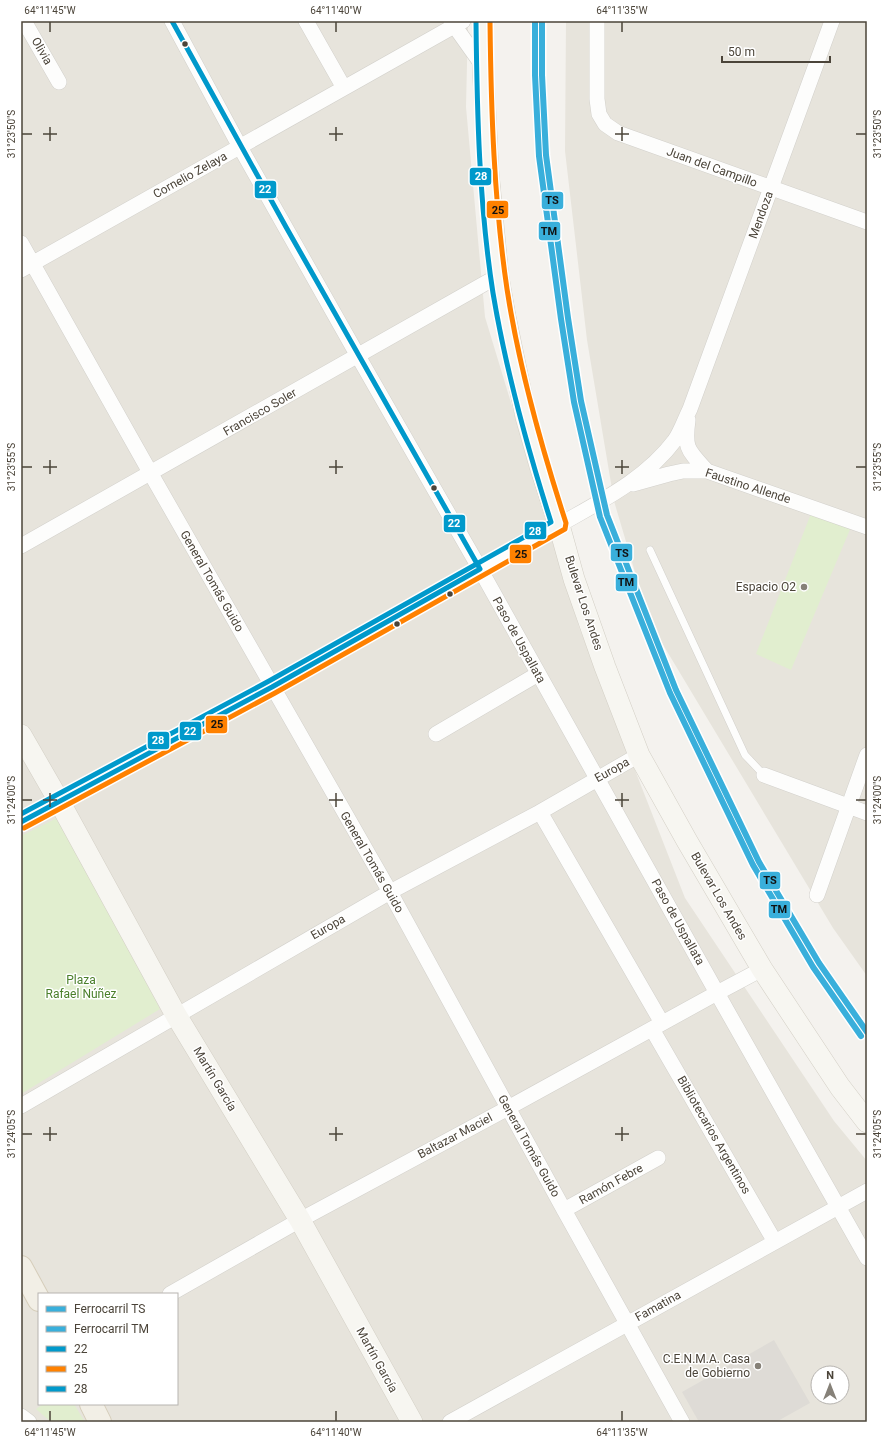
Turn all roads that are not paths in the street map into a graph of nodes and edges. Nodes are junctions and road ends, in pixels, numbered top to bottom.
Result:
1 (24, 21) edge
2 (172, 21) edge
3 (306, 21) edge
4 (483, 21) edge
5 (597, 21) edge
6 (832, 21) edge
7 (456, 23) edge
8 (483, 66) junction
9 (59, 82) dead end
10 (344, 88) junction
11 (240, 146) junction
12 (771, 188) junction
13 (867, 222) edge
14 (21, 243) edge
15 (27, 267) edge
16 (498, 276) junction
17 (358, 356) junction
18 (690, 409) junction
19 (708, 471) junction
20 (151, 474) junction
21 (626, 486) junction
22 (559, 525) junction
23 (867, 527) edge
24 (21, 546) edge
25 (650, 550) dead end
26 (480, 569) junction
27 (538, 674) junction
28 (272, 687) junction
29 (436, 734) dead end
30 (21, 735) edge
31 (639, 755) junction
32 (867, 755) edge
33 (764, 775) joint
34 (598, 778) junction
35 (59, 801) junction
36 (848, 806) junction
37 (540, 812) junction
38 (867, 813) edge
39 (21, 822) edge
40 (390, 892) junction
41 (817, 895) dead end
42 (762, 969) junction
43 (717, 992) junction
44 (176, 1015) junction
45 (657, 1026) junction
46 (21, 1106) edge
47 (508, 1108) junction
48 (867, 1122) edge
49 (658, 1158) dead end
50 (867, 1191) edge
51 (838, 1207) junction
52 (564, 1210) junction
53 (300, 1220) junction
54 (775, 1242) junction
55 (867, 1258) edge
56 (21, 1267) edge
57 (172, 1293) edge
58 (38, 1298) edge
59 (628, 1323) junction
60 (92, 1405) edge
61 (21, 1416) edge
62 (29, 1422) edge
63 (100, 1422) edge
64 (412, 1422) edge
65 (450, 1422) edge
66 (682, 1422) edge

1 - 9 street, Olivia
2 - 11 street, Paso de Uspallata
3 - 10 street
4 - 8 main road, Bulevar Los Andes
5 - 12 street, Juan del Campillo
6 - 12 street, Mendoza
7 - 8 street
7 - 10 street, Cornelio Zelaya
8 - 16 main road, Bulevar Los Andes
10 - 11 street, Cornelio Zelaya
11 - 15 street, Cornelio Zelaya
11 - 17 street, Paso de Uspallata
12 - 13 street, Juan del Campillo
12 - 18 street, Mendoza
14 - 15 street, General Tomás Guido
15 - 20 street, General Tomás Guido
16 - 17 street, Francisco Soler
16 - 22 main road, Bulevar Los Andes
17 - 20 street, Francisco Soler
17 - 26 street, Paso de Uspallata
18 - 19 street, Mendoza
18 - 21 street, Mendoza
19 - 21 street, Faustino Allende
19 - 23 street, Faustino Allende
20 - 24 street, Francisco Soler
20 - 28 street, General Tomás Guido
21 - 22 street
22 - 26 street
22 - 31 main road, Bulevar Los Andes
25 - 33 lane
26 - 27 street, Paso de Uspallata
26 - 28 street
27 - 29 street
27 - 34 street, Paso de Uspallata
28 - 35 street
28 - 40 street, General Tomás Guido
30 - 35 main road, Martín García
31 - 34 street, Europa
31 - 42 main road, Bulevar Los Andes
32 - 36 street
33 - 36 street
34 - 37 street, Europa
34 - 43 street, Paso de Uspallata
35 - 39 street
35 - 44 main road, Martín García
36 - 38 street
36 - 41 street
37 - 40 street, Europa
37 - 45 street, Bibliotecarios Argentinos
40 - 44 street, Europa
40 - 47 street, General Tomás Guido
42 - 43 street, Baltazar Maciel
42 - 48 main road, Bulevar Los Andes
43 - 45 street, Baltazar Maciel
43 - 51 street, Paso de Uspallata
44 - 46 street, Europa
44 - 53 main road, Martín García
45 - 47 street, Baltazar Maciel
45 - 54 street, Bibliotecarios Argentinos
47 - 52 street, General Tomás Guido
47 - 53 street, Baltazar Maciel
49 - 52 street, Ramón Febre
50 - 51 street, Famatina
51 - 54 street, Famatina
51 - 55 street, Paso de Uspallata
52 - 59 street, General Tomás Guido
53 - 57 street, Baltazar Maciel
53 - 64 main road, Martín García
54 - 59 street, Famatina
56 - 58 main road
59 - 65 street, Famatina
59 - 66 street, General Tomás Guido
60 - 63 main road
61 - 62 street

